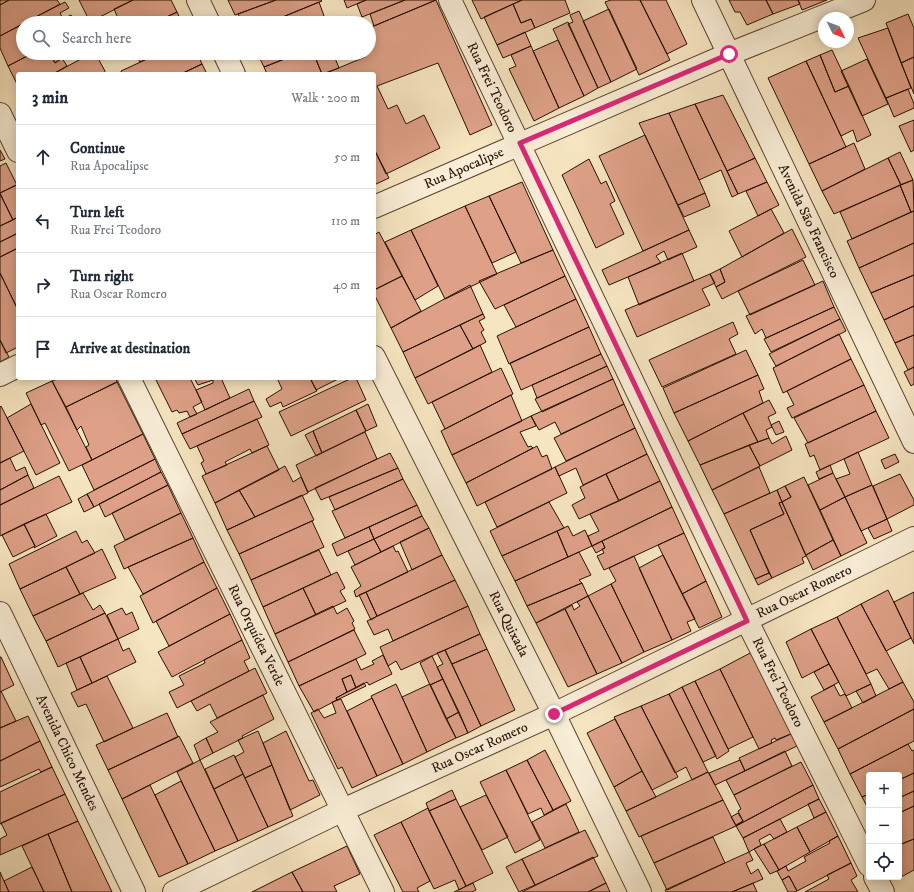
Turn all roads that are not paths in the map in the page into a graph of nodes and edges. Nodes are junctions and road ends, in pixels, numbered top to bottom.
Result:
1 (198, 0) edge
2 (450, 0) edge
3 (702, 0) edge
4 (864, 0) edge
5 (206, 16) edge
6 (729, 54) junction
7 (227, 60) edge
8 (233, 72) edge
9 (0, 114) edge
10 (520, 143) junction
11 (16, 147) edge
12 (376, 205) edge
13 (376, 361) edge
14 (16, 367) edge
15 (0, 375) edge
16 (130, 380) edge
17 (914, 442) edge
18 (914, 538) edge
19 (0, 613) edge
20 (747, 621) junction
21 (554, 714) junction
22 (343, 810) junction
23 (866, 859) edge
24 (876, 880) edge
25 (134, 892) edge
26 (174, 892) edge
27 (383, 892) edge
28 (640, 892) edge
29 (882, 892) edge

1 - 5 street
2 - 10 street, Rua Frei Teodoro
3 - 6 street, Avenida São Francisco
4 - 6 street, Rua Apocalipse
6 - 10 street, Rua Apocalipse
6 - 17 street, Avenida São Francisco
7 - 8 street
9 - 11 street
10 - 12 street, Rua Apocalipse
10 - 20 street, Rua Frei Teodoro
13 - 21 street, Rua Quixada
14 - 15 street
16 - 22 street, Rua Orquídea Verde
18 - 20 street, Rua Oscar Romero
19 - 25 street, Avenida Chico Mendes
20 - 21 street, Rua Oscar Romero
20 - 23 street, Rua Frei Teodoro
21 - 22 street, Rua Oscar Romero
21 - 28 street, Rua Quixada
22 - 26 street, Rua Oscar Romero
22 - 27 street, Rua Orquídea Verde
24 - 29 street

